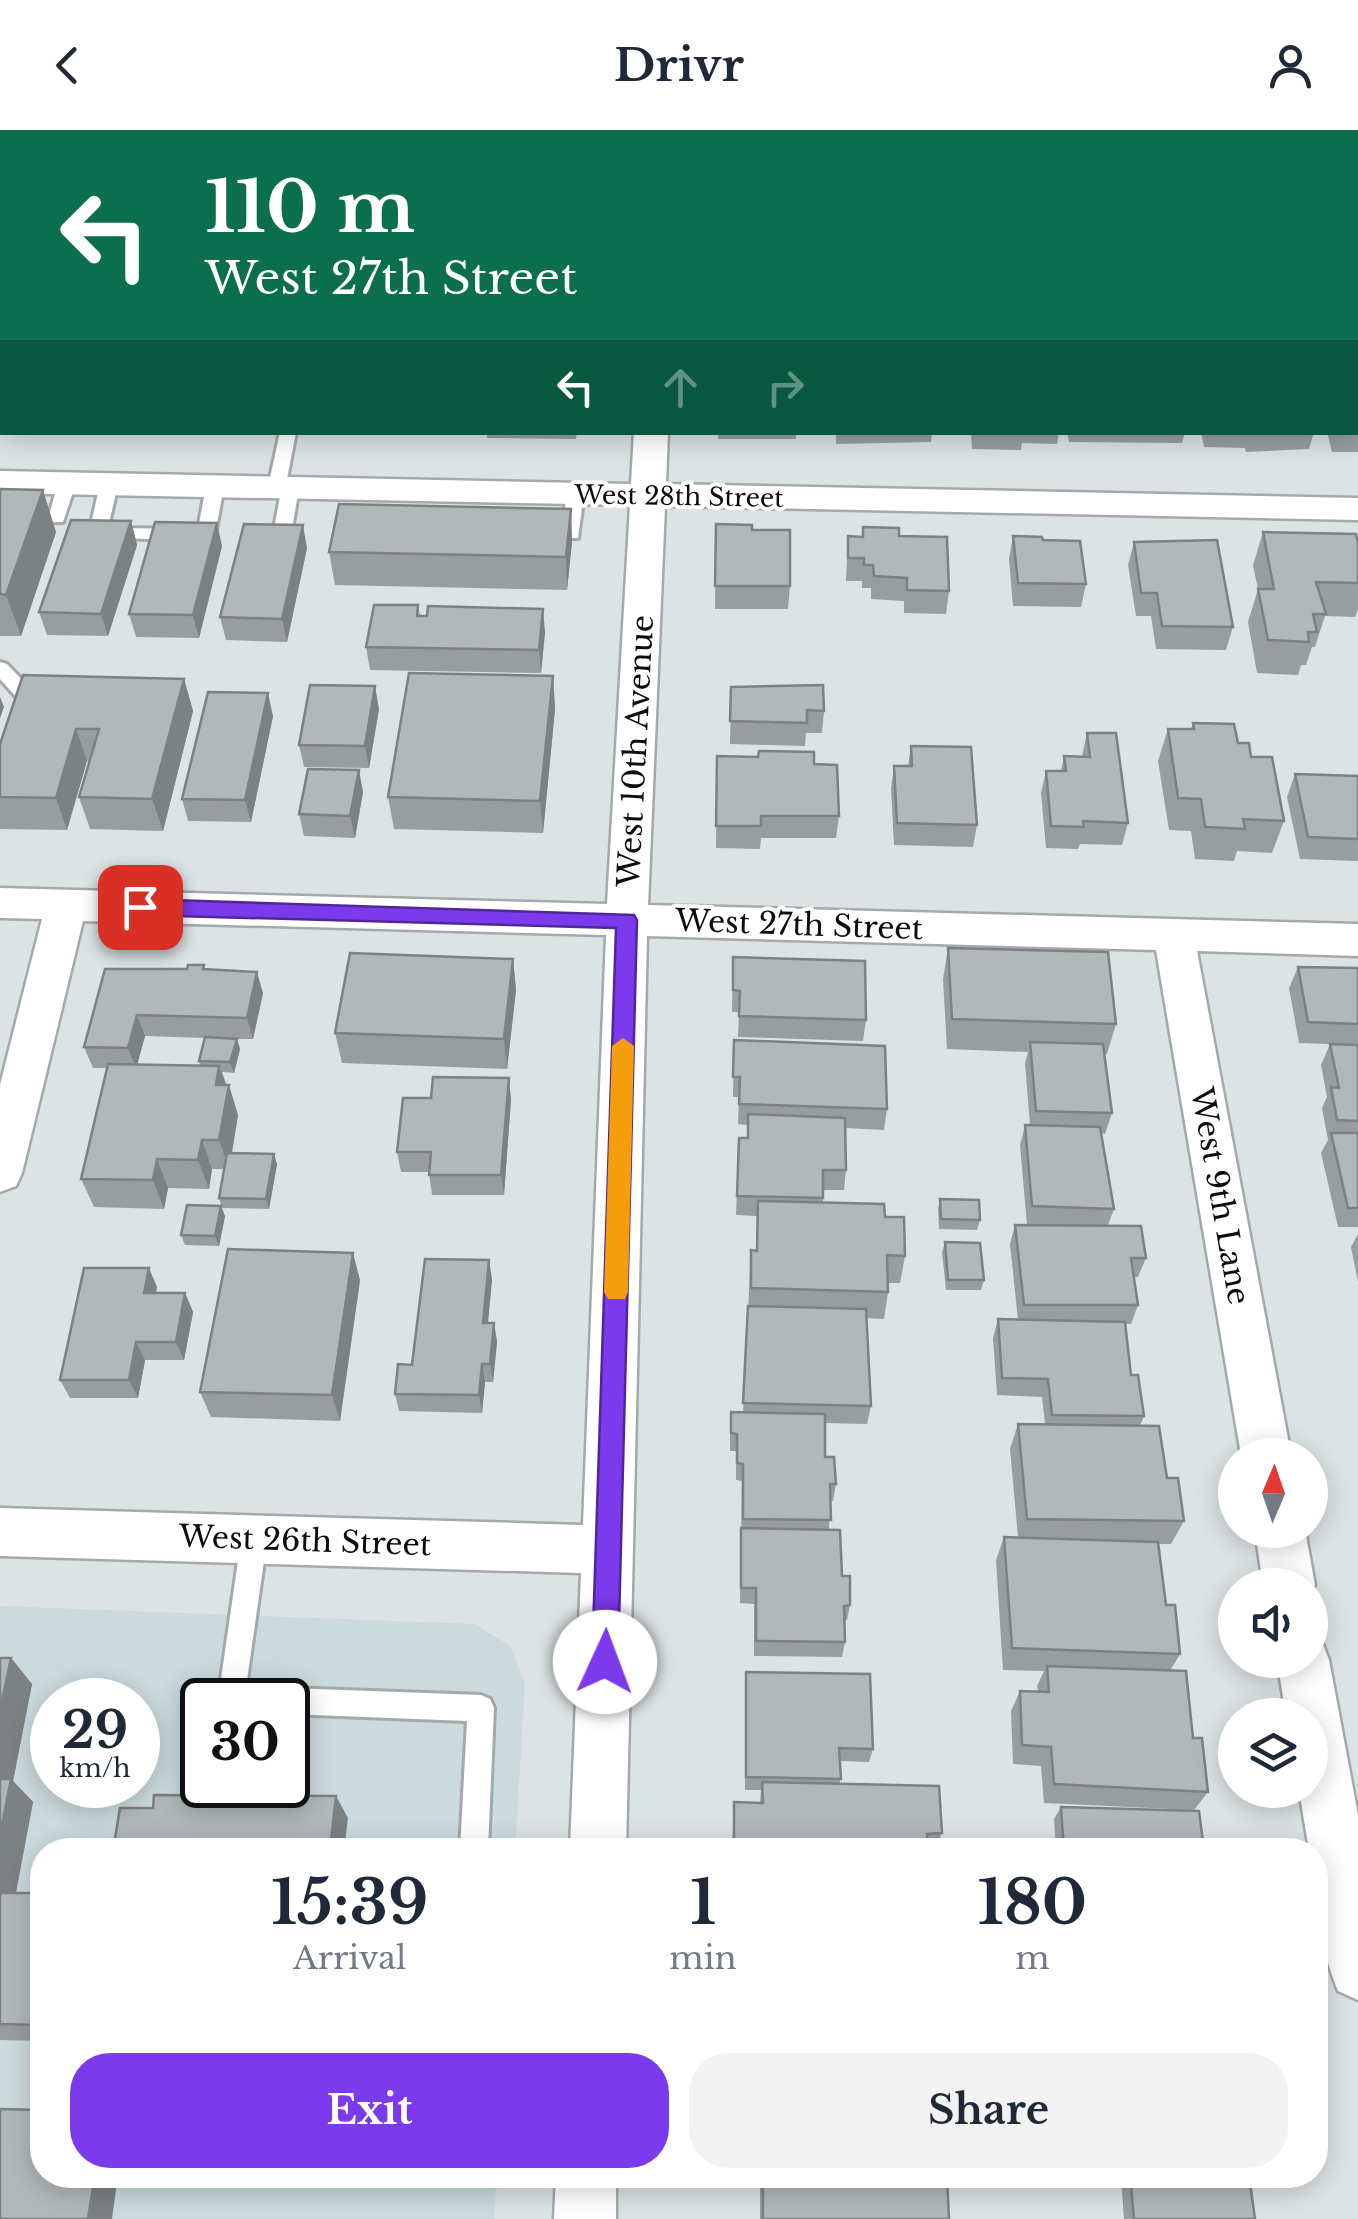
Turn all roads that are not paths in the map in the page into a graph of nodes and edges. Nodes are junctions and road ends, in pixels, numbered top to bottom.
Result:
1 (288, 435) edge
2 (651, 435) edge
3 (0, 482) edge
4 (68, 483) junction
5 (109, 484) junction
6 (216, 486) junction
7 (284, 487) junction
8 (575, 494) junction
9 (650, 495) junction
10 (1358, 509) edge
11 (0, 516) edge
12 (283, 529) edge
13 (514, 533) edge
14 (0, 668) edge
15 (62, 694) edge
16 (0, 903) edge
17 (66, 904) junction
18 (626, 920) junction
19 (1174, 936) junction
20 (1358, 940) edge
21 (0, 1173) edge
22 (1263, 1438) edge
23 (0, 1532) edge
24 (254, 1540) junction
25 (609, 1550) junction
26 (234, 1678) edge
27 (1306, 1678) edge
28 (310, 1702) edge
29 (475, 1838) edge
30 (598, 1838) edge
31 (1358, 1971) edge
32 (585, 2188) edge
33 (584, 2219) edge

1 - 7 lane
2 - 9 street, West 10th Avenue
3 - 4 street, West 28th Street
4 - 5 street, West 28th Street
4 - 11 lane
5 - 6 street, West 28th Street
5 - 6 lane
6 - 7 street, West 28th Street
7 - 8 street, West 28th Street
7 - 12 lane
8 - 9 street, West 28th Street
8 - 13 lane
9 - 10 street, West 28th Street
9 - 18 street, West 10th Avenue
14 - 15 lane
16 - 17 street, West 27th Street
17 - 18 street, West 27th Street
17 - 21 street
18 - 19 street, West 27th Street
18 - 25 street, West 10th Avenue
19 - 20 street, West 27th Street
19 - 22 street, West 9th Lane
23 - 24 street, West 26th Street
24 - 25 street, West 26th Street
24 - 26 lane
25 - 30 street, West 10th Avenue
27 - 31 street
28 - 29 lane
32 - 33 street

